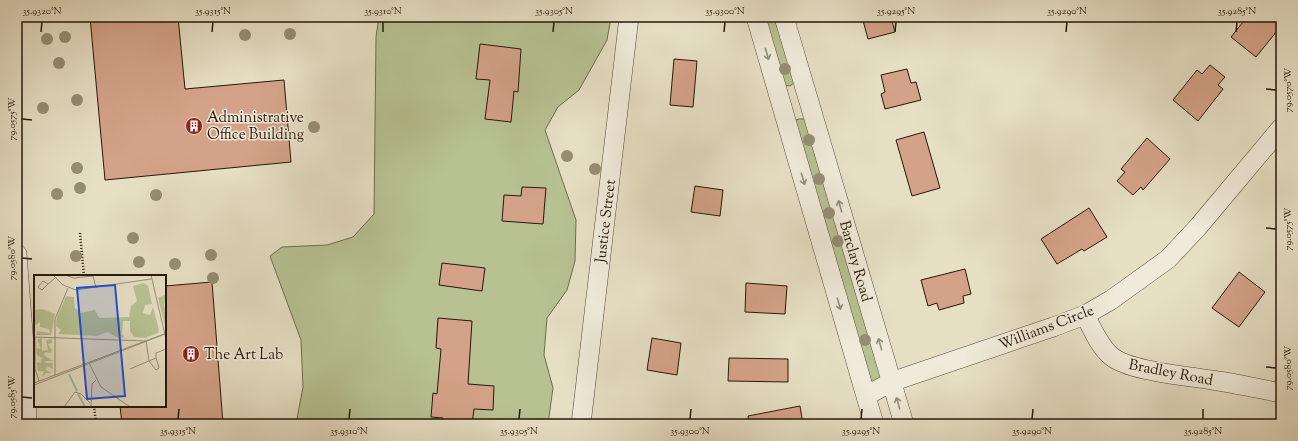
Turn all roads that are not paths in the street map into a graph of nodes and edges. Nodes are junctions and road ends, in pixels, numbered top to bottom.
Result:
1 (629, 17) edge
2 (756, 17) edge
3 (784, 17) edge
4 (808, 97) junction
5 (782, 105) junction
6 (1281, 128) edge
7 (17, 254) edge
8 (1085, 315) junction
9 (891, 382) junction
10 (1281, 393) edge
11 (866, 396) junction
12 (26, 424) edge
13 (581, 424) edge
14 (874, 424) edge
15 (904, 424) edge

1 - 13 street, Justice Street
2 -> 5 street, Barclay Road
3 - 4 street, Barclay Road
4 - 5 street
9 -> 4 street, Barclay Road
5 -> 11 street, Barclay Road
6 - 8 street, Williams Circle
7 - 12 street
8 - 9 street, Williams Circle
8 - 10 street, Bradley Road
9 - 11 street, Williams Circle
15 -> 9 street, Barclay Road
11 - 14 street, Barclay Road

